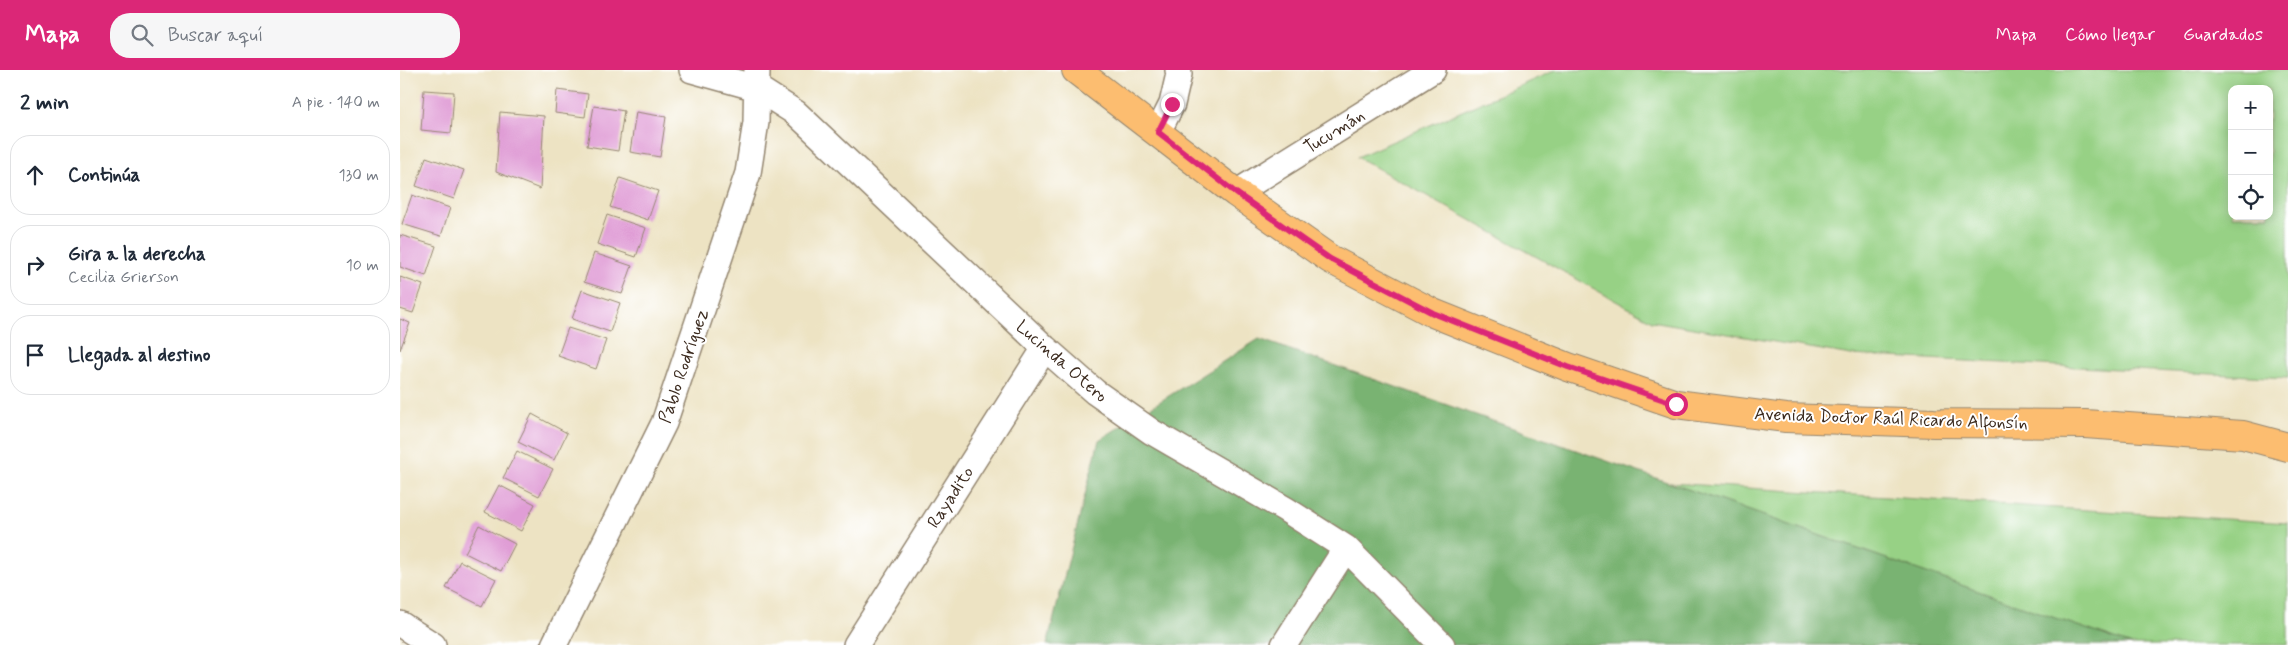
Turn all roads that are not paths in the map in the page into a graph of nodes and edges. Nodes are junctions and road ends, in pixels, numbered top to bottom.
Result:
1 (692, 70) edge
2 (1076, 70) edge
3 (1178, 70) edge
4 (1433, 70) edge
5 (757, 79) edge
6 (1158, 132) junction
7 (1236, 193) junction
8 (1045, 348) junction
9 (2288, 448) edge
10 (1346, 548) junction
11 (400, 624) edge
12 (433, 645) edge
13 (554, 645) edge
14 (856, 645) edge
15 (1284, 645) edge
16 (1442, 645) edge

1 - 5 street, Lucinda Otero
2 - 6 main road, Avenida Doctor Raúl Ricardo Alfonsín
3 - 6 street
4 - 7 street, Tucumán
5 - 8 street, Lucinda Otero
5 - 13 street, Pablo Rodríguez
6 - 7 main road, Avenida Doctor Raúl Ricardo Alfonsín
7 - 9 main road, Avenida Doctor Raúl Ricardo Alfonsín
8 - 10 street, Lucinda Otero
8 - 14 street, Rayadito
10 - 15 street
10 - 16 street, Lucinda Otero
11 - 12 street

